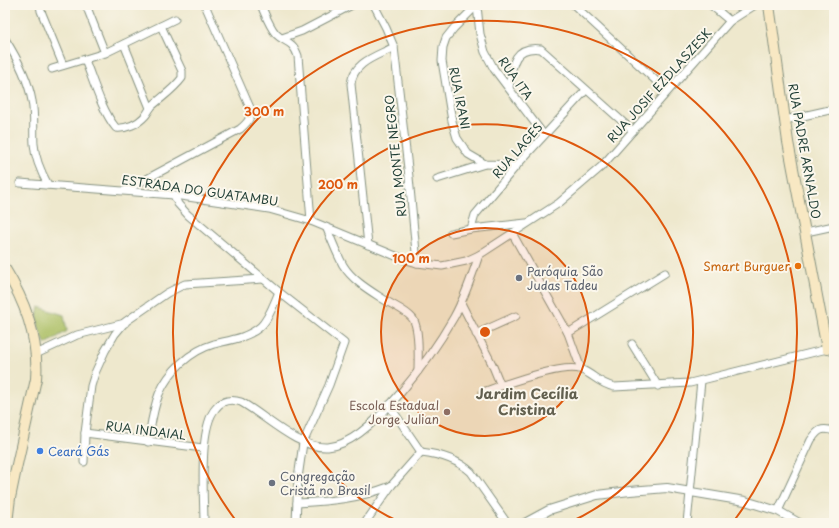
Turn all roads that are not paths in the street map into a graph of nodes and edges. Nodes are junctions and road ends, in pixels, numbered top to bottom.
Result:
1 (40, 5) edge
2 (86, 5) edge
3 (205, 5) edge
4 (261, 5) edge
5 (352, 5) edge
6 (374, 5) edge
7 (477, 5) edge
8 (574, 5) edge
9 (711, 5) edge
10 (754, 5) edge
11 (769, 5) edge
12 (174, 18) dead end
13 (730, 21) junction
14 (161, 26) junction
15 (282, 38) junction
16 (5, 39) edge
17 (124, 44) junction
18 (394, 47) junction
19 (105, 52) junction
20 (85, 60) junction
21 (63, 65) junction
22 (52, 69) dead end
23 (509, 88) junction
24 (586, 90) junction
25 (667, 91) junction
26 (150, 108) junction
27 (834, 109) edge
28 (785, 120) junction
29 (633, 131) junction
30 (544, 135) junction
31 (485, 164) junction
32 (517, 165) junction
33 (601, 167) joint
34 (437, 179) dead end
35 (20, 183) dead end
36 (48, 185) junction
37 (126, 191) junction
38 (174, 195) junction
39 (312, 222) junction
40 (528, 223) junction
41 (834, 226) edge
42 (327, 229) junction
43 (471, 229) junction
44 (806, 232) junction
45 (451, 233) dead end
46 (512, 233) junction
47 (368, 245) junction
48 (479, 255) junction
49 (417, 263) junction
50 (5, 269) edge
51 (665, 273) dead end
52 (263, 279) junction
53 (279, 292) junction
54 (461, 303) junction
55 (516, 316) dead end
56 (125, 322) junction
57 (568, 333) junction
58 (476, 334) junction
59 (632, 344) dead end
60 (830, 348) edge
61 (36, 354) junction
62 (581, 369) junction
63 (418, 371) junction
64 (701, 381) junction
65 (501, 386) junction
66 (658, 386) junction
67 (483, 392) dead end
68 (389, 405) junction
69 (834, 431) edge
70 (85, 433) junction
71 (148, 442) junction
72 (303, 443) junction
73 (204, 448) junction
74 (421, 452) junction
75 (84, 462) dead end
76 (391, 486) junction
77 (690, 492) junction
78 (297, 503) junction
79 (778, 511) junction
80 (7, 523) edge
81 (204, 523) edge
82 (296, 523) edge
83 (365, 523) edge
84 (507, 523) edge
85 (525, 523) edge
86 (687, 523) edge
87 (799, 523) edge

1 - 21 street
2 - 19 street
3 - 37 street
4 - 15 street
5 - 15 street
6 - 18 street, RUA MONTE NEGRO
7 - 23 street, RUA ITA
7 - 31 street, RUA IRANI
8 - 25 street
9 - 13 street
10 - 13 street, RUA JOSIF EZDLASZESK
11 - 28 main road, RUA PADRE ARNALDO
12 - 14 street
13 - 25 street, RUA JOSIF EZDLASZESK
14 - 17 street
14 - 26 street
15 - 39 street
16 - 36 street
17 - 19 street
17 - 26 street
18 - 47 street
18 - 49 street, RUA MONTE NEGRO
19 - 20 street
20 - 21 street
20 - 26 street
21 - 22 street
23 - 24 street
23 - 30 street, RUA ITA
24 - 29 street
24 - 30 street, RUA LAGES
25 - 29 street, RUA JOSIF EZDLASZESK
27 - 28 street
28 - 44 main road, RUA PADRE ARNALDO
29 - 33 street, RUA JOSIF EZDLASZESK
30 - 32 street, RUA LAGES
31 - 32 street, RUA IRANI
31 - 34 street
32 - 43 street, RUA LAGES
33 - 40 street, ESTRADA DO GUATAMBU
35 - 36 street, ESTRADA DO GUATAMBU
36 - 37 street, ESTRADA DO GUATAMBU
37 - 38 street, ESTRADA DO GUATAMBU
38 - 39 street, ESTRADA DO GUATAMBU
38 - 52 street
39 - 42 street, ESTRADA DO GUATAMBU
40 - 43 street
40 - 46 street, ESTRADA DO GUATAMBU
41 - 44 street
42 - 47 street, ESTRADA DO GUATAMBU
42 - 63 street
43 - 45 street
44 - 60 main road, RUA PADRE ARNALDO
46 - 48 street, ESTRADA DO GUATAMBU
46 - 57 street
47 - 49 street, ESTRADA DO GUATAMBU
48 - 49 street, ESTRADA DO GUATAMBU
48 - 54 street
50 - 61 main road
51 - 57 street
52 - 53 street
52 - 56 street
53 - 71 street
53 - 72 street
54 - 58 street
54 - 63 street
55 - 58 street
56 - 61 street
56 - 70 street
57 - 62 street
58 - 65 street
59 - 66 street
60 - 64 street
61 - 80 main road
62 - 65 street
62 - 66 street
63 - 68 street
64 - 66 street
64 - 77 street
65 - 67 street
68 - 72 street
68 - 74 street
69 - 79 street
70 - 71 street, RUA INDAIAL
70 - 75 street
71 - 73 street, RUA INDAIAL
72 - 73 street
72 - 78 street
73 - 81 street
74 - 76 street
74 - 84 street
76 - 78 street
76 - 83 street
77 - 79 street
77 - 85 street
77 - 86 street
78 - 82 street
79 - 87 street

